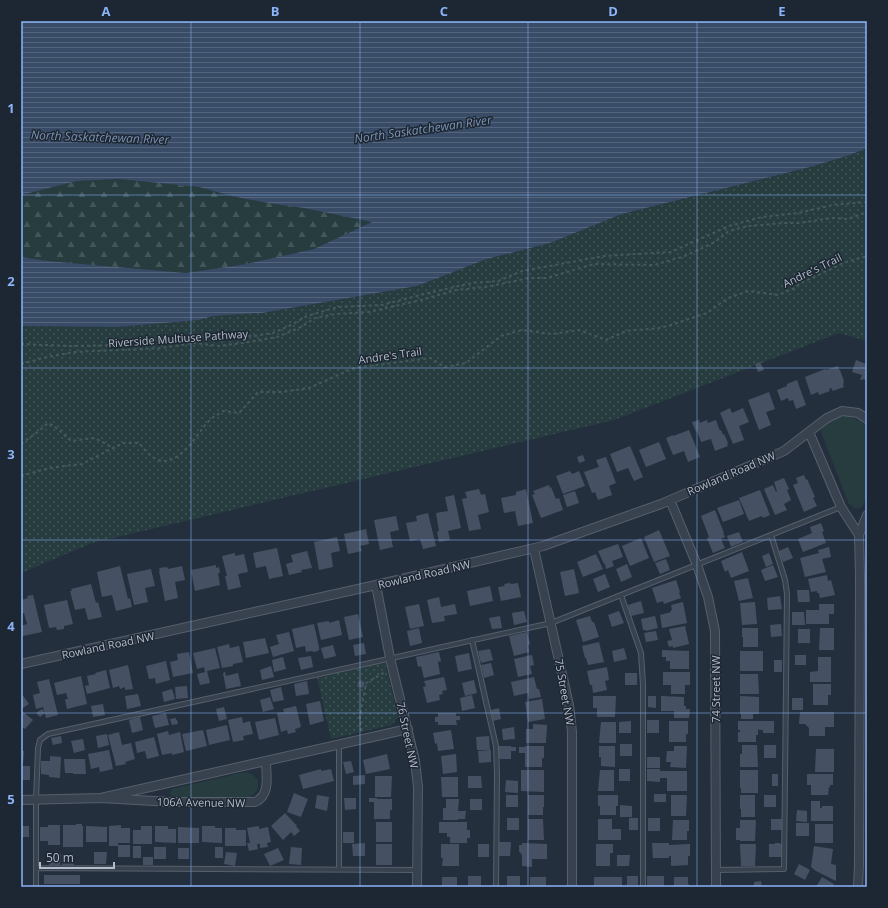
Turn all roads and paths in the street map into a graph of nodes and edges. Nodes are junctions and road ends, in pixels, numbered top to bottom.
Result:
1 (867, 202) edge
2 (867, 212) edge
3 (867, 256) edge
4 (21, 344) edge
5 (21, 364) edge
6 (867, 419) edge
7 (809, 432) junction
8 (21, 444) edge
9 (113, 448) junction
10 (21, 476) edge
11 (670, 500) junction
12 (842, 507) junction
13 (867, 516) edge
14 (771, 535) junction
15 (859, 535) junction
16 (534, 549) junction
17 (696, 565) junction
18 (376, 585) junction
19 (621, 595) junction
20 (551, 623) junction
21 (472, 640) junction
22 (390, 658) junction
23 (21, 664) edge
24 (386, 672) dead end
25 (408, 728) junction
26 (361, 731) dead end
27 (339, 744) junction
28 (266, 761) junction
29 (101, 798) junction
30 (21, 800) edge
31 (36, 800) junction
32 (36, 868) junction
33 (339, 870) junction
34 (417, 870) junction
35 (716, 870) junction
36 (36, 887) edge
37 (417, 887) edge
38 (496, 887) edge
39 (572, 887) edge
40 (643, 887) edge
41 (716, 887) edge
42 (858, 887) edge

1 - 4 path
2 - 5 path, Riverside Multiuse Pathway
3 - 9 path, Andre's Trail
6 - 7 street, Rowland Road NW
7 - 11 street, Rowland Road NW
7 - 12 street
8 - 9 path
9 - 10 path
11 - 16 street, Rowland Road NW
11 - 17 street, 74 Street NW
12 - 14 lane
12 - 15 street
13 - 15 street
14 - 17 lane
14 - 35 lane
15 - 42 street
16 - 18 street, Rowland Road NW
16 - 20 street, 75 Street NW
17 - 19 lane
17 - 35 street, 74 Street NW
18 - 22 street, 76 Street NW
18 - 23 street, Rowland Road NW
19 - 20 lane
19 - 40 lane
20 - 21 lane
20 - 39 street, 75 Street NW
21 - 22 lane
21 - 38 lane
22 - 25 street, 76 Street NW
22 - 31 lane
24 - 26 path
25 - 27 street, 106A Avenue NW
25 - 34 street, 76 Street NW
27 - 28 street, 106A Avenue NW
27 - 33 lane
28 - 29 street, 106A Avenue NW
28 - 29 street, 106A Avenue NW
29 - 31 street, 106A Avenue NW
30 - 31 street, 106A Avenue NW
31 - 32 lane
32 - 33 lane
32 - 36 lane
33 - 34 lane
34 - 37 street, 76 Street NW
35 - 41 street, 74 Street NW

